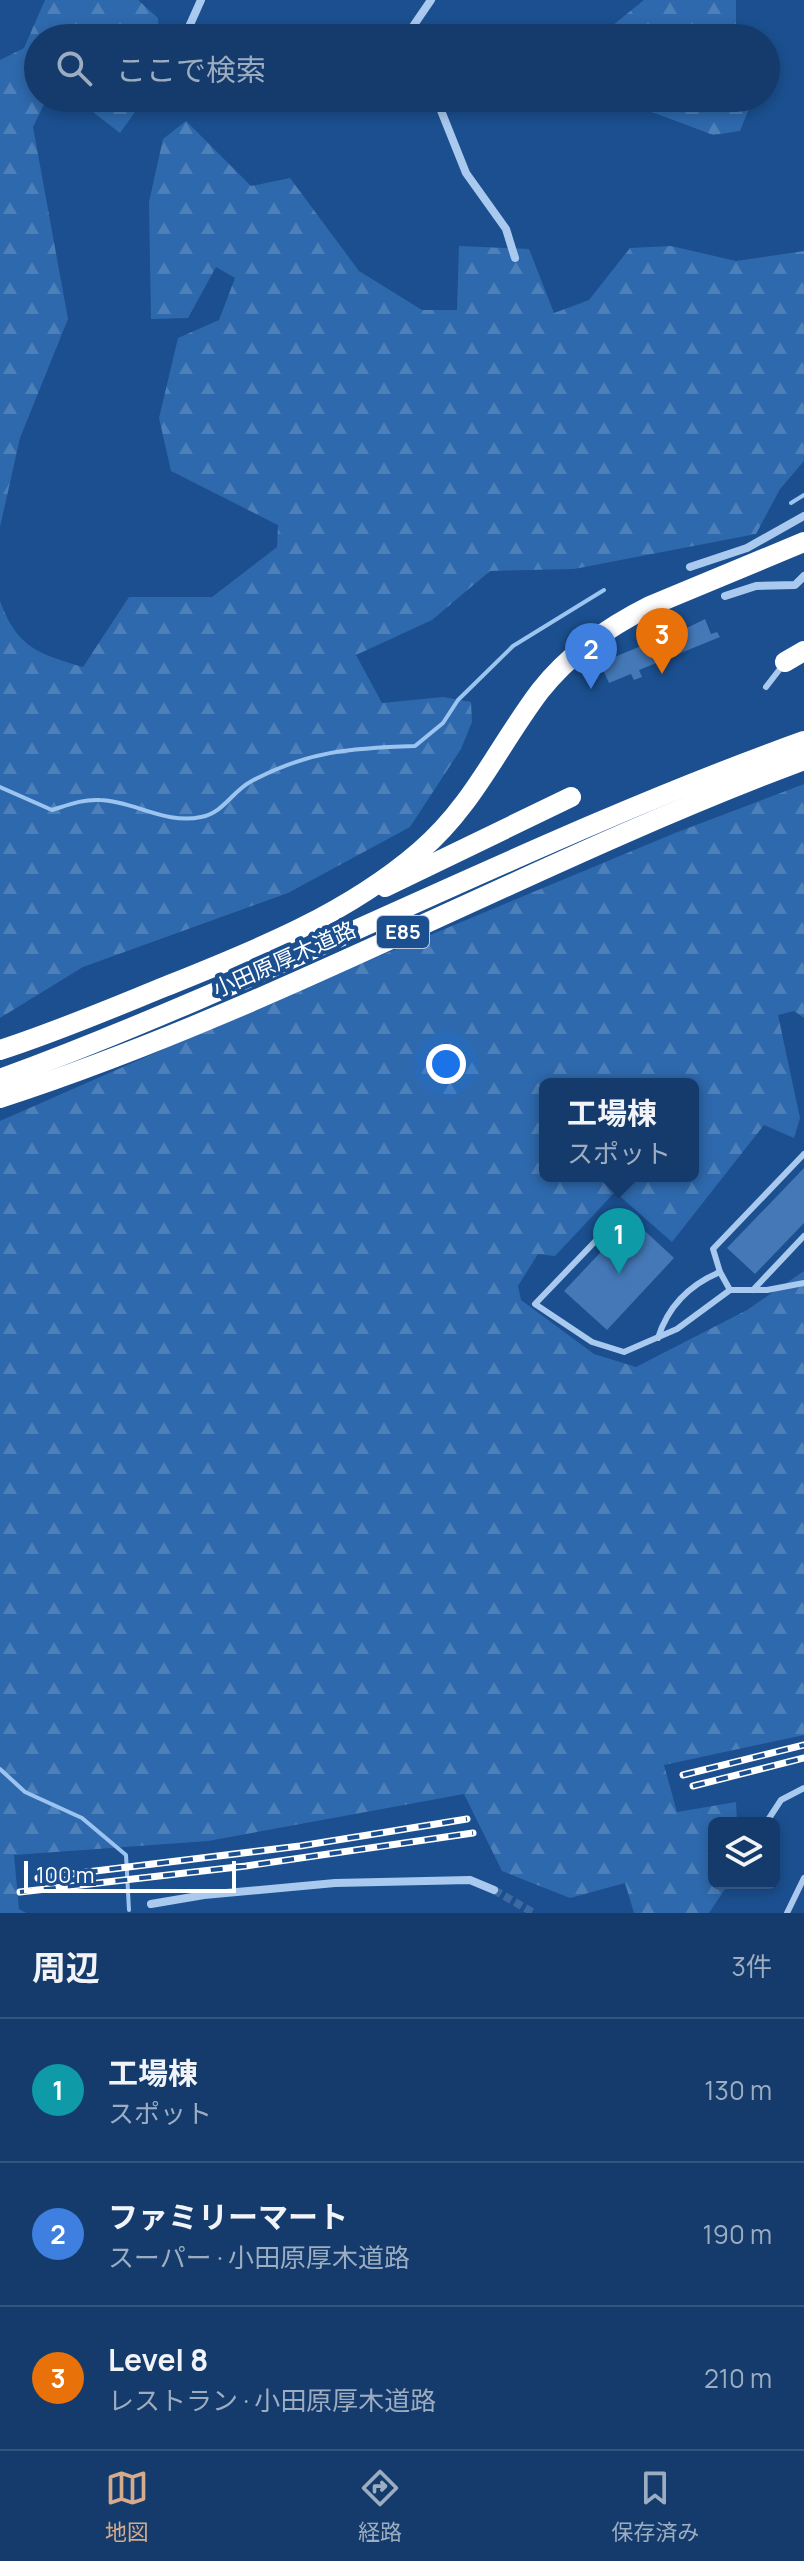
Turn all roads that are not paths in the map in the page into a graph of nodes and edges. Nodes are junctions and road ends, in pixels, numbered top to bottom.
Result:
1 (201, 0) edge
2 (431, 0) edge
3 (190, 24) edge
4 (415, 24) edge
5 (442, 112) edge
6 (515, 258) dead end
7 (804, 516) edge
8 (804, 542) edge
9 (690, 567) dead end
10 (804, 576) edge
11 (725, 596) dead end
12 (804, 651) edge
13 (785, 662) joint
14 (766, 687) dead end
15 (804, 741) edge
16 (804, 760) edge
17 (571, 797) dead end
18 (352, 902) junction
19 (0, 1050) edge
20 (0, 1079) edge
21 (0, 1098) edge
22 (804, 1154) edge
23 (608, 1228) dead end
24 (804, 1236) edge
25 (720, 1272) junction
26 (804, 1283) edge
27 (730, 1290) junction
28 (753, 1290) junction
29 (658, 1338) junction
30 (804, 1788) edge
31 (770, 1817) edge
32 (804, 1878) edge
33 (494, 1890) tunnel mouth
34 (151, 1904) dead end
35 (787, 1913) edge

1 - 3 street
2 - 4 street
5 - 6 street
7 - 9 street
8 - 18 highway
10 - 11 street
12 - 13 highway
13 - 14 lane
15 - 20 highway, 小田原厚木道路 / E85
16 - 21 highway, 小田原厚木道路 / E85
17 - 18 highway
18 - 19 highway
22 - 25 lane
23 - 29 lane
24 - 28 lane
25 - 27 lane
25 - 29 lane
26 - 28 lane
27 - 28 lane
27 - 29 lane
30 - 31 lane
32 - 35 lane
33 - 34 street

